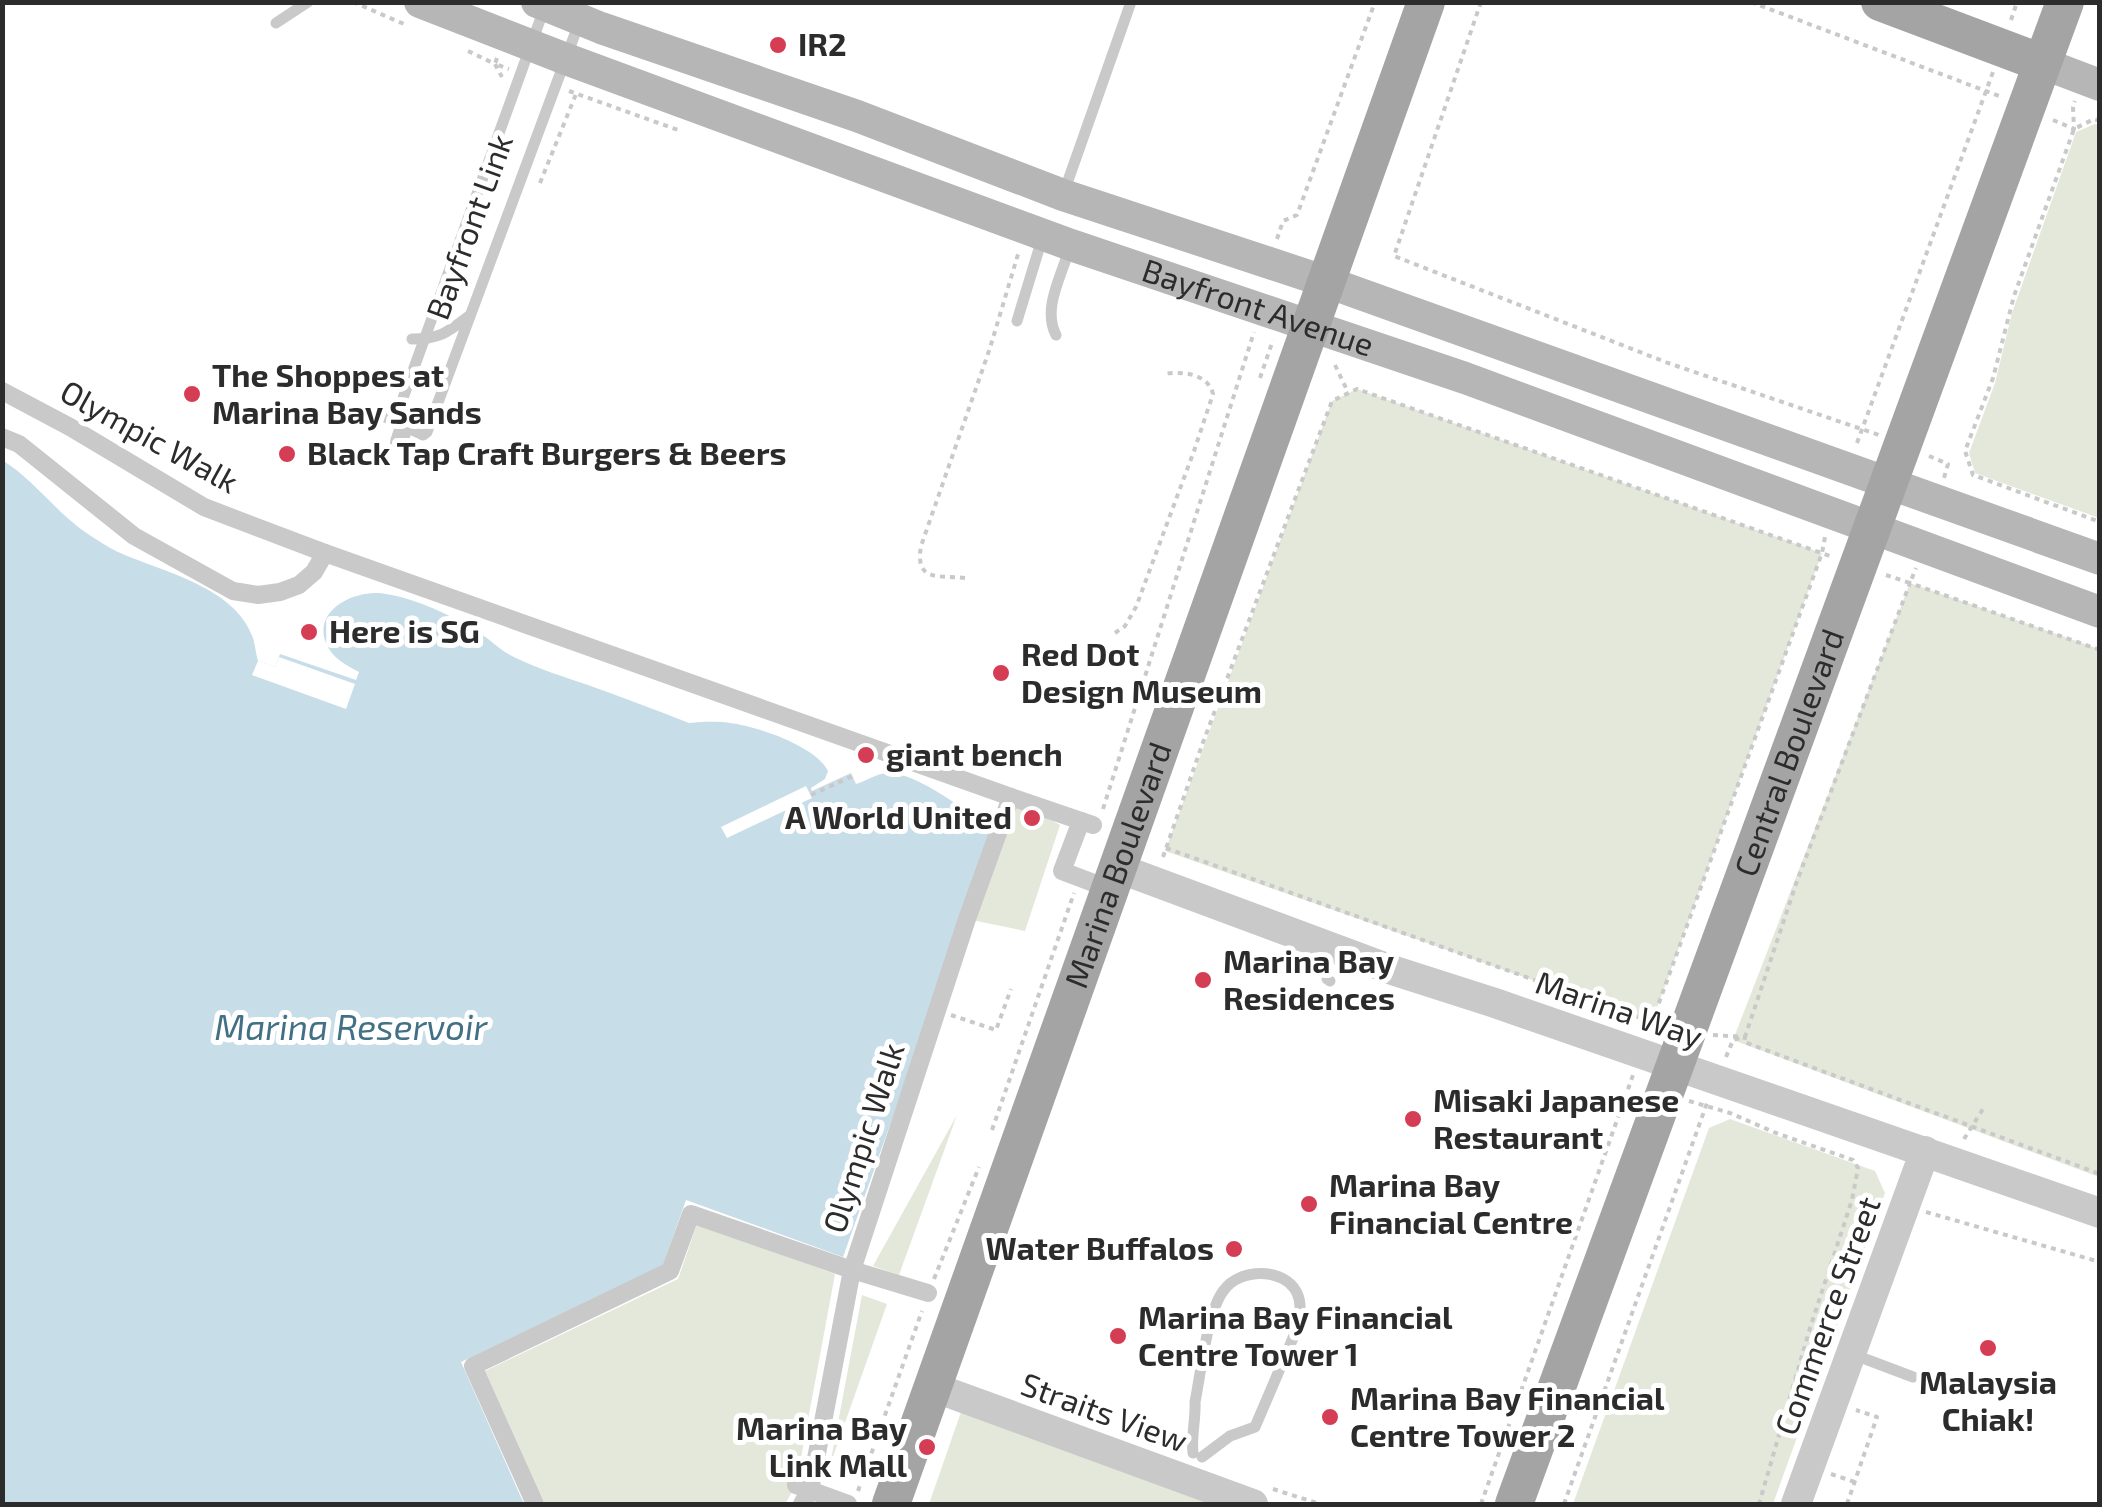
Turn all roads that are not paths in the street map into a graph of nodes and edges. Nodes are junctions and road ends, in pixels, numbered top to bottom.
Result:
1 (308, 2) edge
2 (420, 2) edge
3 (1131, 2) edge
4 (1426, 2) edge
5 (1880, 2) edge
6 (2064, 2) edge
7 (541, 4) edge
8 (580, 20) junction
9 (276, 23) dead end
10 (531, 45) junction
11 (566, 59) junction
12 (2042, 64) junction
13 (2100, 85) edge
14 (1068, 183) junction
15 (1044, 244) junction
16 (1327, 282) junction
17 (470, 316) junction
18 (1017, 321) dead end
19 (1312, 325) junction
20 (1056, 335) dead end
21 (418, 339) junction
22 (2, 391) edge
23 (379, 414) dead end
24 (399, 431) junction
25 (2, 437) edge
26 (1888, 485) junction
27 (1872, 528) junction
28 (324, 552) junction
29 (2100, 559) edge
30 (2100, 612) edge
31 (1011, 798) junction
32 (1097, 876) junction
33 (1675, 1066) junction
34 (1925, 1151) junction
35 (2098, 1216) edge
36 (852, 1270) junction
37 (928, 1293) road end
38 (1851, 1354) junction
39 (1913, 1378) dead end
40 (932, 1387) junction
41 (1198, 1455) joint
42 (802, 1493) edge
43 (535, 1504) edge
44 (850, 1504) edge
45 (890, 1504) edge
46 (1252, 1504) edge
47 (1514, 1504) edge
48 (1796, 1504) edge

1 - 9 lane
2 - 10 main road, Bayfront Avenue
3 - 14 lane
4 - 16 main road, Marina Boulevard
5 - 12 main road
6 - 12 main road, Central Boulevard
7 - 8 main road, Bayfront Avenue
7 - 10 lane, Bayfront Link
8 - 11 lane, Bayfront Link
8 - 14 main road, Bayfront Avenue
10 - 11 main road, Bayfront Avenue
10 - 21 lane, Bayfront Link
11 - 15 main road, Bayfront Avenue
11 - 17 lane, Bayfront Link
12 - 13 main road
12 - 26 main road, Central Boulevard
14 - 16 main road, Bayfront Avenue
15 - 18 lane
15 - 19 main road, Bayfront Avenue
15 - 20 lane
16 - 19 main road, Marina Boulevard
16 - 26 main road, Bayfront Avenue
17 - 21 lane
17 - 24 lane, Bayfront Link
19 - 27 main road, Bayfront Avenue
19 - 32 main road, Marina Boulevard
21 - 24 lane, Bayfront Link
22 - 28 street, Olympic Walk
23 - 24 lane
25 - 28 street
26 - 27 main road, Central Boulevard
26 - 29 main road, Bayfront Avenue
27 - 30 main road, Bayfront Avenue
27 - 33 main road, Central Boulevard
28 - 31 street, Olympic Walk
31 - 32 street, Olympic Walk
31 - 36 street, Olympic Walk
32 - 33 street, Marina Way
32 - 40 main road, Marina Boulevard
33 - 34 street, Marina Way
33 - 47 main road, Central Boulevard
34 - 35 street, Marina Way
34 - 38 street, Commerce Street
36 - 37 street
36 - 42 street, Olympic Walk
36 - 43 street
38 - 39 lane
38 - 48 street, Commerce Street
40 - 45 main road, Marina Boulevard
40 - 46 street, Straits View
41 - 41 lane
42 - 44 street

